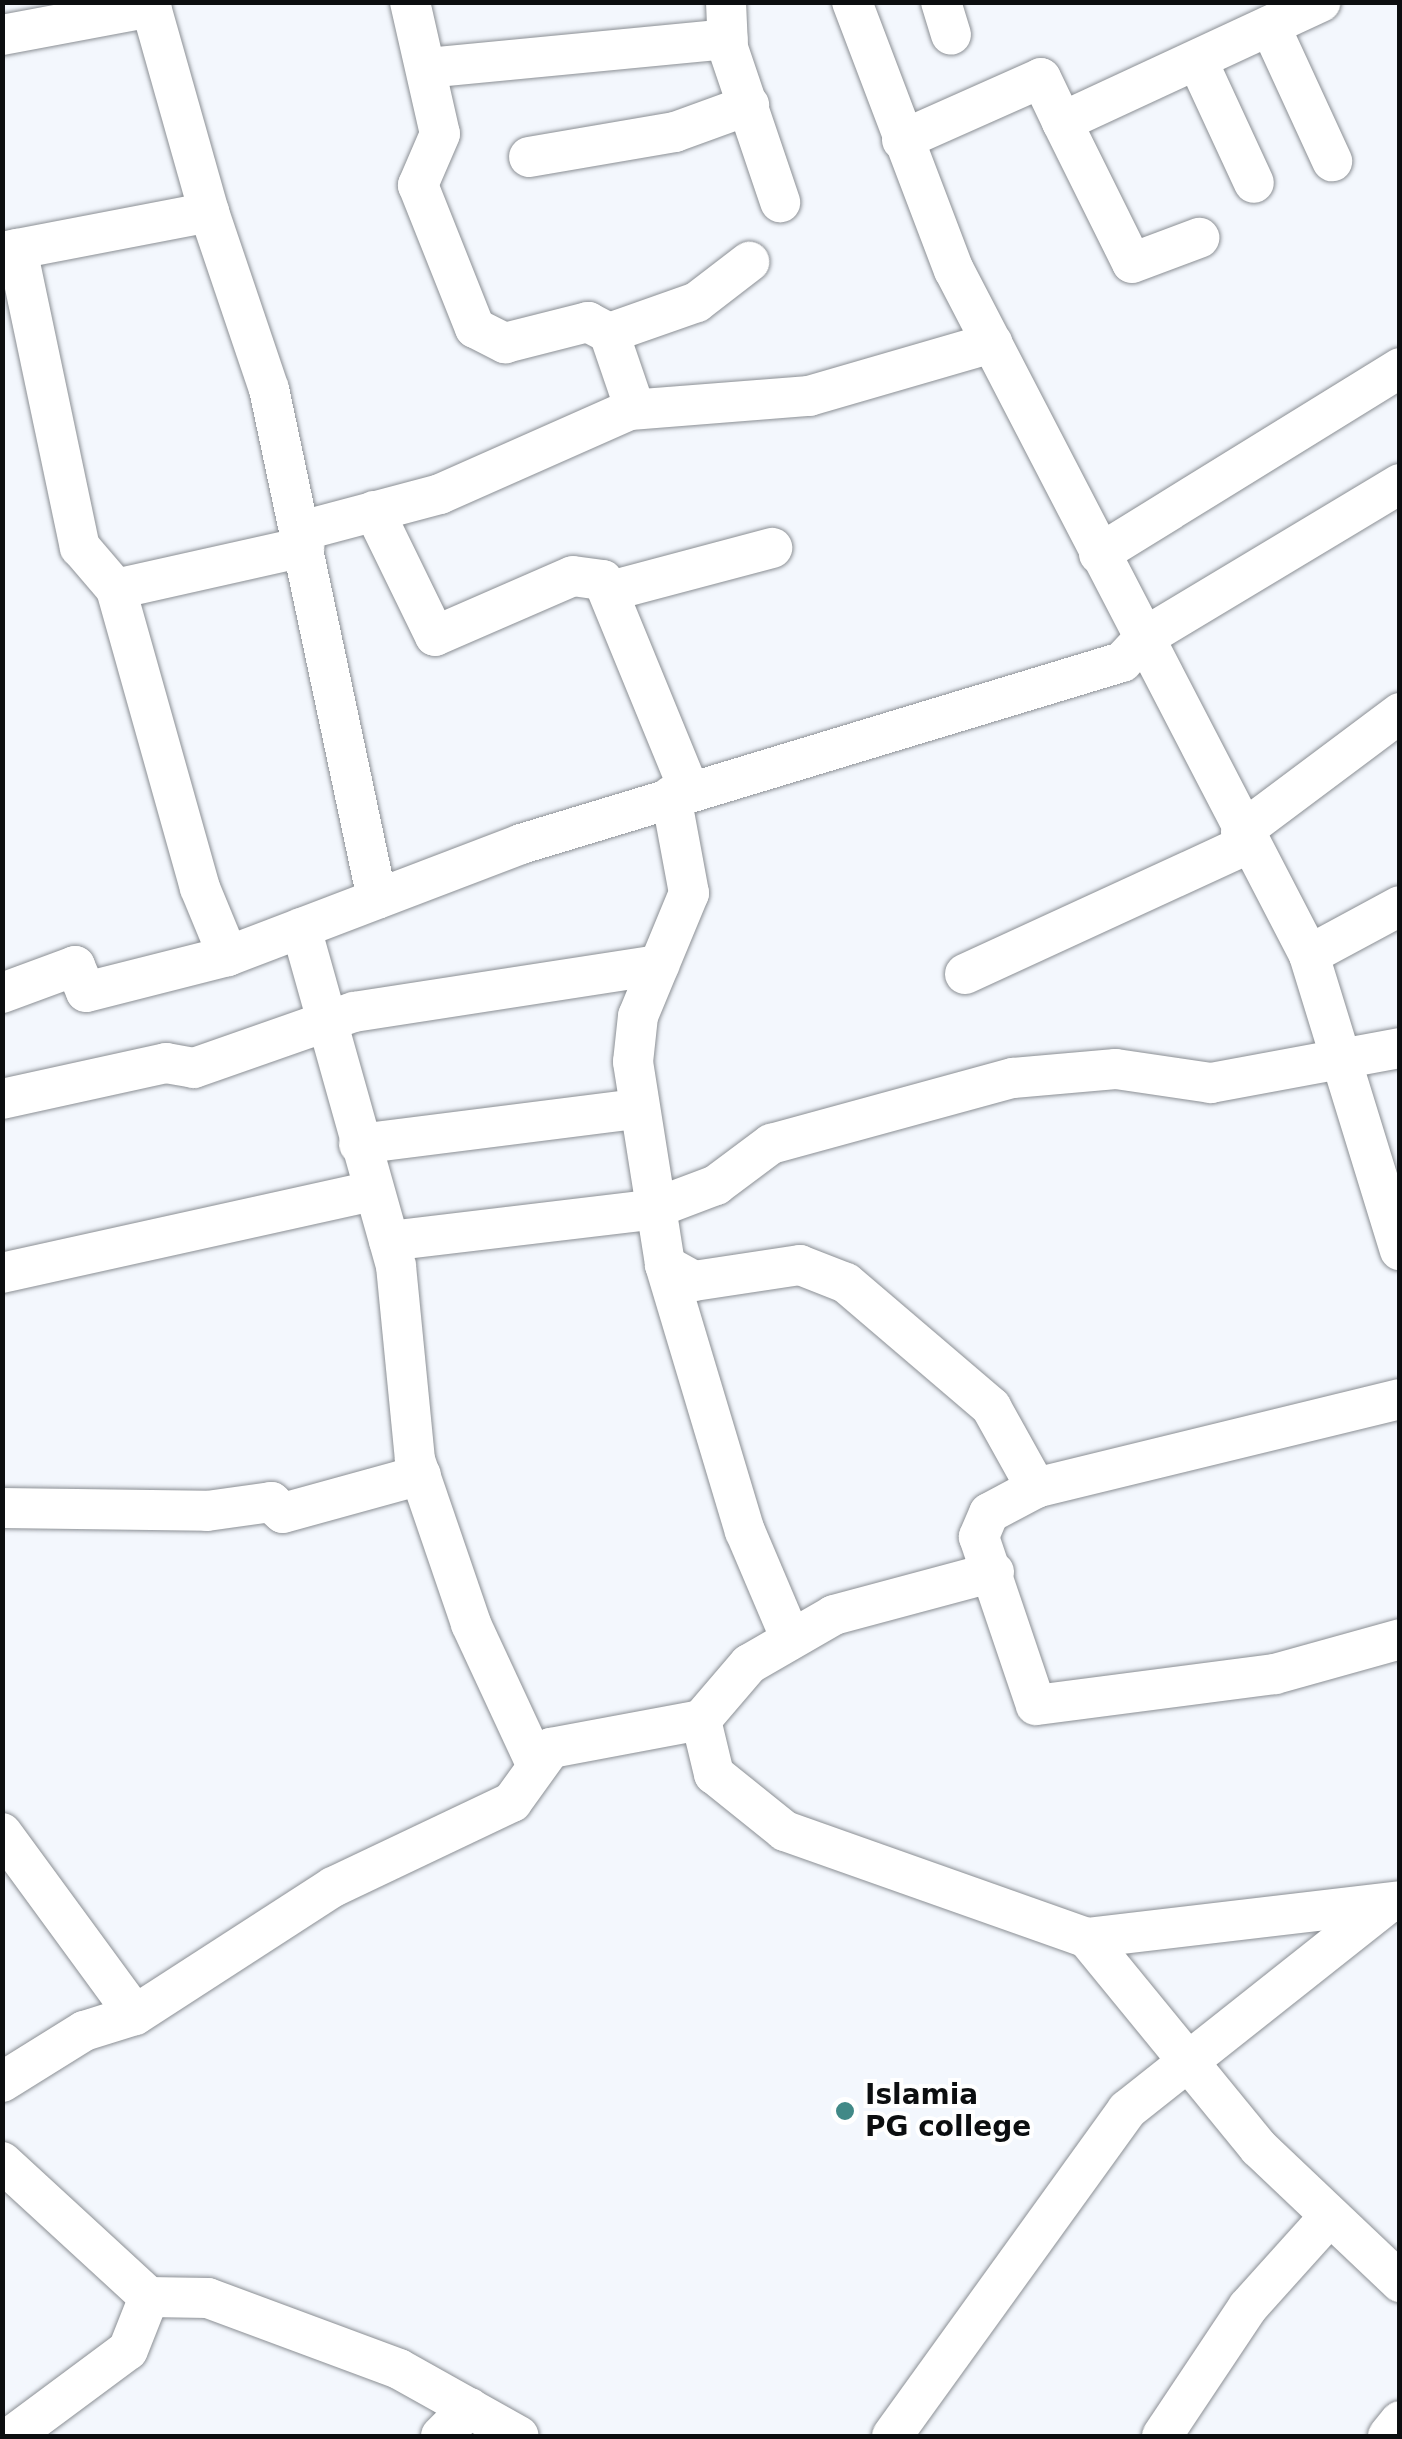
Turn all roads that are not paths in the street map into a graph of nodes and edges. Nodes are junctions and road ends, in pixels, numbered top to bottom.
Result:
1 (410, 2) edge
2 (852, 2) edge
3 (1318, 3) edge
4 (727, 21) edge
5 (1270, 26) junction
6 (2, 35) edge
7 (1198, 62) junction
8 (427, 68) junction
9 (749, 105) junction
10 (1062, 122) junction
11 (902, 140) junction
12 (529, 156) dead end
13 (1332, 161) dead end
14 (1254, 182) dead end
15 (780, 202) dead end
16 (209, 212) junction
17 (1199, 238) dead end
18 (10, 250) edge
19 (749, 262) dead end
20 (609, 333) junction
21 (992, 343) junction
22 (1400, 368) edge
23 (635, 409) junction
24 (1400, 484) edge
25 (374, 511) junction
26 (303, 539) junction
27 (772, 548) dead end
28 (1098, 554) junction
29 (116, 590) junction
30 (610, 591) junction
31 (1145, 637) junction
32 (1400, 713) edge
33 (680, 793) junction
34 (1244, 838) junction
35 (377, 899) junction
36 (1400, 906) edge
37 (301, 928) junction
38 (1309, 955) junction
39 (228, 956) junction
40 (659, 965) junction
41 (965, 974) dead end
42 (2, 993) edge
43 (324, 1026) junction
44 (1400, 1048) edge
45 (1344, 1054) junction
46 (2, 1099) edge
47 (638, 1109) junction
48 (358, 1144) junction
49 (373, 1191) junction
50 (650, 1210) junction
51 (389, 1241) junction
52 (1400, 1250) edge
53 (665, 1265) junction
54 (2, 1274) edge
55 (1400, 1399) edge
56 (421, 1475) junction
57 (1036, 1488) junction
58 (2, 1508) edge
59 (994, 1572) junction
60 (790, 1637) junction
61 (1400, 1639) edge
62 (701, 1720) junction
63 (536, 1764) junction
64 (2, 1834) edge
65 (1391, 1904) edge
66 (1087, 1938) junction
67 (134, 2015) junction
68 (1192, 2061) junction
69 (2, 2082) edge
70 (2, 2162) edge
71 (1329, 2217) junction
72 (1400, 2282) edge
73 (150, 2297) junction
74 (1400, 2420) edge
75 (455, 2422) edge
76 (12, 2436) edge
77 (519, 2436) edge
78 (892, 2436) edge
79 (1162, 2436) edge
80 (1388, 2436) edge

1 - 8 street
2 - 11 street
3 - 5 street
4 - 8 street
4 - 9 street
5 - 7 street
5 - 13 street
6 - 16 street
7 - 10 street
7 - 14 street
8 - 20 street
9 - 12 street
9 - 15 street
10 - 11 street
10 - 17 street
11 - 21 street
16 - 18 street
16 - 26 street
18 - 29 street
19 - 20 street
20 - 23 street
21 - 23 street
21 - 28 street
22 - 28 street
23 - 25 street
24 - 31 street
25 - 26 street
25 - 30 street
26 - 29 street
26 - 35 street
27 - 30 street
28 - 31 street
29 - 39 street
30 - 33 street
31 - 33 street
31 - 34 street
32 - 34 street
33 - 35 street
33 - 40 street
34 - 38 street
34 - 41 street
35 - 37 street
36 - 38 street
37 - 39 street
37 - 43 street
38 - 45 street
39 - 42 street
40 - 43 street
40 - 47 street
43 - 46 street
43 - 48 street
44 - 45 street
45 - 50 street
45 - 52 street
47 - 48 street
47 - 50 street
48 - 49 street
49 - 51 street
49 - 54 street
50 - 51 street
50 - 53 street
51 - 56 street
53 - 57 street
53 - 60 street
55 - 57 street
56 - 58 street
56 - 63 street
57 - 59 street
59 - 60 street
59 - 61 street
60 - 62 street
62 - 63 street
62 - 66 street
63 - 67 street
64 - 67 street
65 - 66 street
65 - 68 street
66 - 68 street
67 - 69 street
68 - 71 street
68 - 78 street
70 - 73 street
71 - 72 street
71 - 79 street
73 - 75 street
73 - 76 street
74 - 80 street
75 - 77 street

